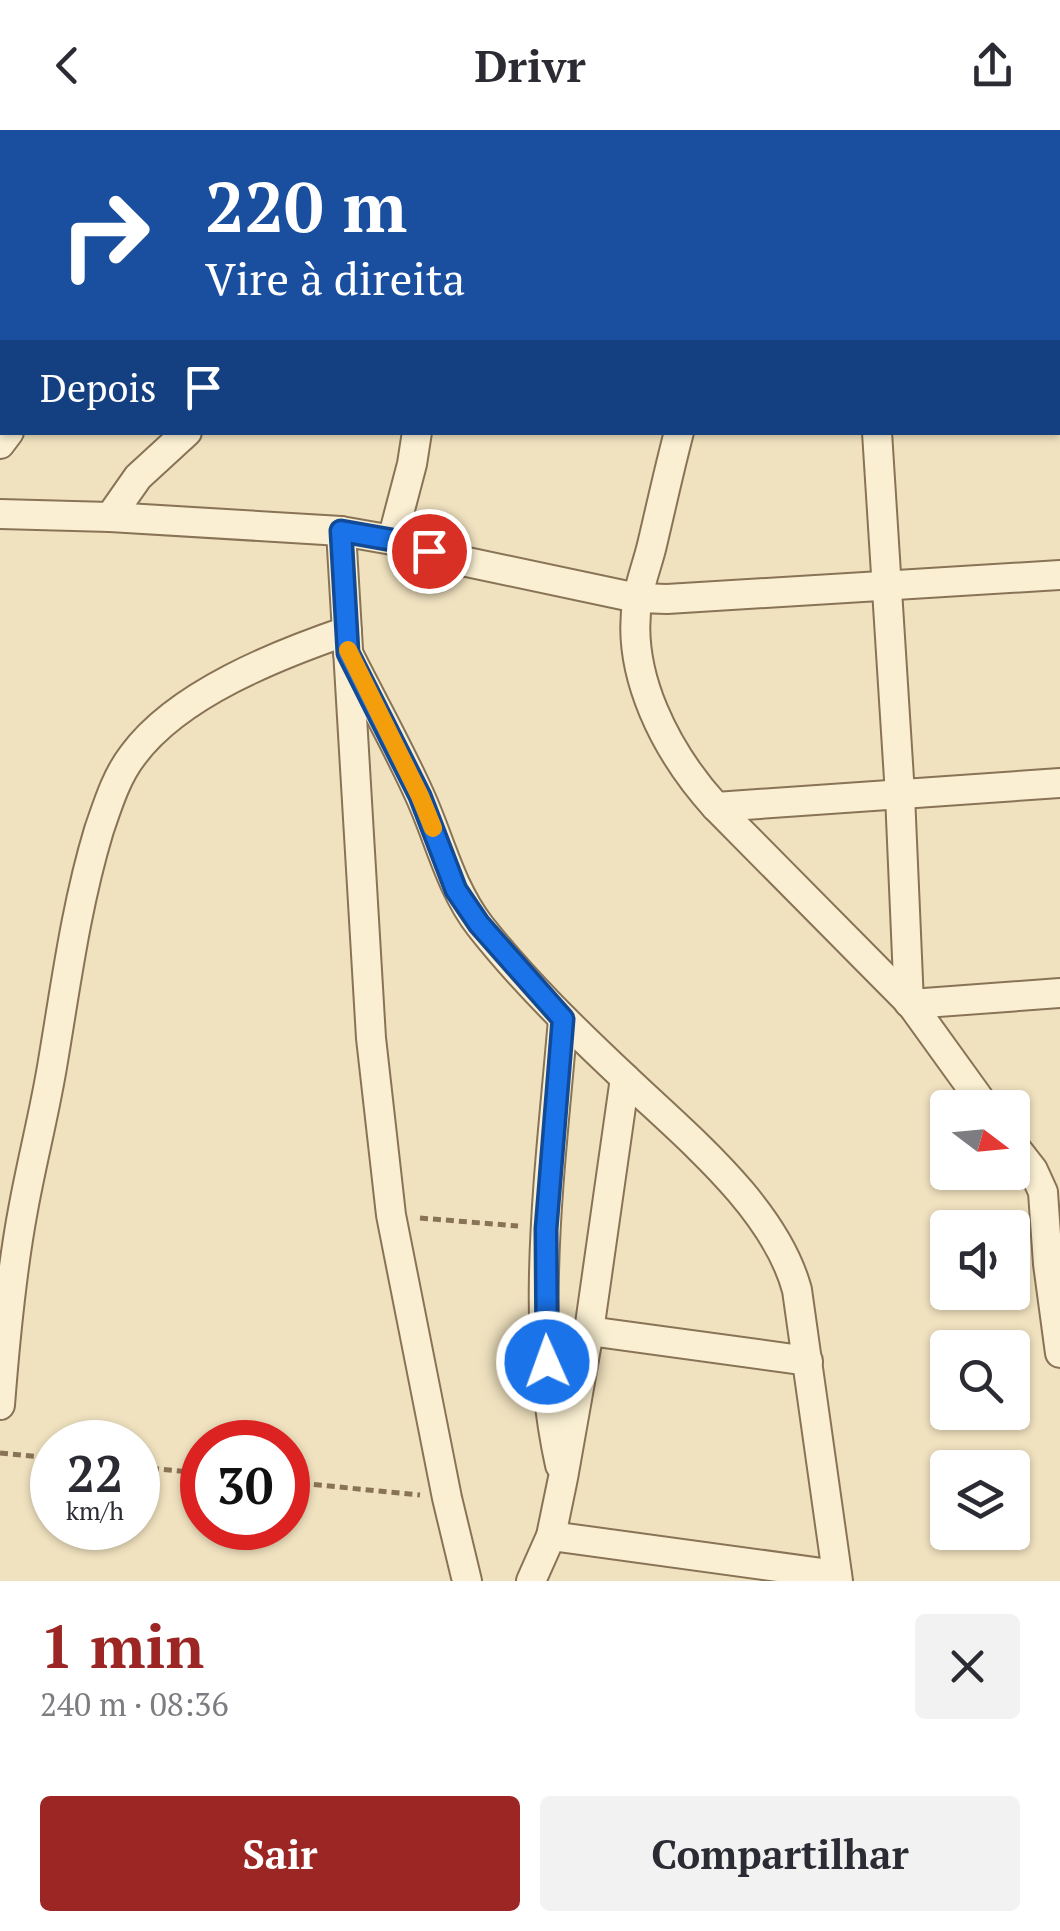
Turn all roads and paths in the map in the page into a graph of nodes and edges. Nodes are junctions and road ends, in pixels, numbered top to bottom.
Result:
1 (184, 435) edge
2 (417, 435) edge
3 (679, 435) edge
4 (877, 435) edge
5 (0, 514) edge
6 (110, 517) junction
7 (341, 531) junction
8 (392, 540) junction
9 (1060, 575) edge
10 (888, 587) junction
11 (637, 598) junction
12 (347, 642) junction
13 (1060, 783) edge
14 (900, 794) junction
15 (716, 807) junction
16 (1060, 993) edge
17 (910, 1004) junction
18 (563, 1019) junction
19 (625, 1078) junction
20 (973, 1090) edge
21 (1030, 1166) edge
22 (1051, 1192) edge
23 (392, 1215) junction
24 (546, 1229) junction
25 (590, 1331) junction
26 (1060, 1353) edge
27 (808, 1360) junction
28 (0, 1406) edge
29 (0, 1452) edge
30 (30, 1455) edge
31 (563, 1478) junction
32 (310, 1484) edge
33 (448, 1498) junction
34 (551, 1536) junction
35 (837, 1578) edge
36 (467, 1581) edge
37 (531, 1581) edge

1 - 6 street
2 - 8 street
3 - 11 street
4 - 10 street
5 - 6 street
6 - 7 street
7 - 8 street
7 - 12 street
8 - 11 street
9 - 10 street
10 - 11 street
10 - 14 street
11 - 15 street
12 - 18 street
12 - 23 street
12 - 28 street
13 - 14 street
14 - 15 street
14 - 17 street
15 - 17 street
16 - 17 street
17 - 20 street
18 - 19 street
18 - 24 street
19 - 25 street
19 - 27 street
21 - 22 street
22 - 26 street
23 - 24 path
23 - 33 street
24 - 31 street
25 - 27 street
25 - 31 street
27 - 35 street
29 - 30 path
31 - 34 street
32 - 33 path
33 - 36 street
34 - 35 street
34 - 37 street

